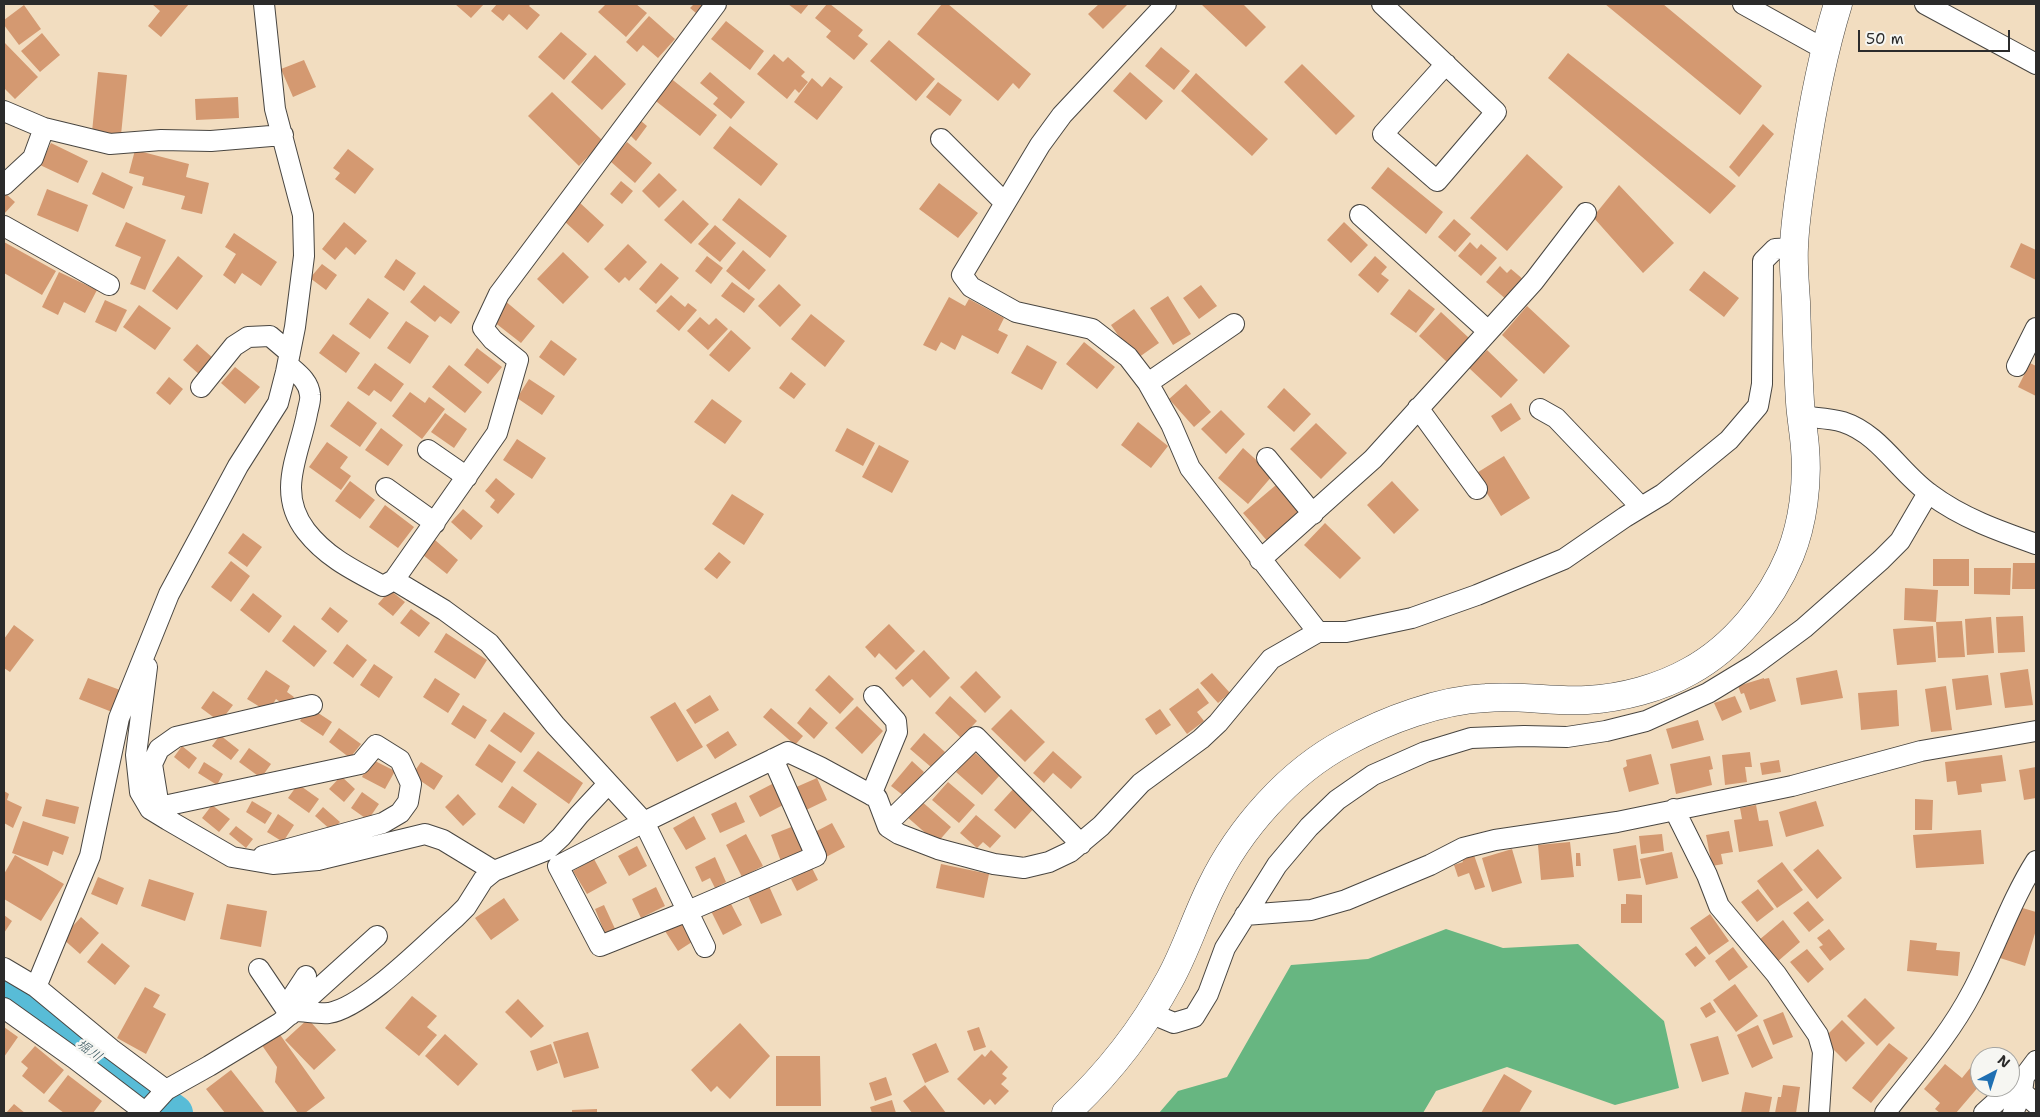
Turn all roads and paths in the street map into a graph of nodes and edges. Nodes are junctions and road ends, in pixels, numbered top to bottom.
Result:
1 (264, 4) edge
2 (716, 4) edge
3 (1166, 4) edge
4 (1382, 4) edge
5 (1743, 4) edge
6 (1838, 4) edge
7 (1924, 4) edge
8 (1824, 49) junction
9 (1446, 64) junction
10 (2036, 64) edge
11 (4, 111) edge
12 (44, 128) junction
13 (282, 135) junction
14 (941, 140) dead end
15 (4, 185) edge
16 (1005, 203) junction
17 (1586, 213) dead end
18 (1360, 215) dead end
19 (4, 226) edge
20 (1794, 248) junction
21 (109, 285) dead end
22 (1234, 324) dead end
23 (2036, 328) edge
24 (1488, 331) junction
25 (289, 359) junction
26 (2017, 366) dead end
27 (1148, 383) junction
28 (201, 387) dead end
29 (1418, 408) junction
30 (1540, 409) dead end
31 (1801, 416) junction
32 (428, 450) dead end
33 (1267, 458) dead end
34 (467, 477) junction
35 (386, 488) dead end
36 (1477, 489) dead end
37 (1928, 493) junction
38 (1641, 507) junction
39 (1313, 514) junction
40 (435, 524) junction
41 (2036, 544) edge
42 (1260, 560) junction
43 (394, 580) junction
44 (1318, 632) junction
45 (150, 640) junction
46 (874, 696) dead end
47 (312, 705) dead end
48 (2036, 731) edge
49 (774, 759) junction
50 (608, 784) junction
51 (871, 795) junction
52 (155, 808) junction
53 (1674, 810) junction
54 (644, 822) junction
55 (887, 824) junction
56 (1081, 844) junction
57 (248, 860) junction
58 (2036, 861) edge
59 (494, 871) junction
60 (688, 911) junction
61 (1245, 915) junction
62 (377, 936) dead end
63 (706, 947) dead end
64 (4, 968) edge
65 (259, 969) dead end
66 (306, 976) dead end
67 (36, 987) junction
68 (4, 1008) edge
69 (290, 1011) junction
70 (1150, 1013) junction
71 (2036, 1061) edge
72 (166, 1090) junction
73 (2028, 1091) edge
74 (145, 1113) edge
75 (1066, 1113) edge
76 (1819, 1113) edge
77 (1885, 1113) edge
78 (1984, 1113) edge
79 (2013, 1113) edge

1 - 13 street
2 - 34 street
3 - 16 street
4 - 9 street
5 - 8 street
6 - 8 street
7 - 10 street
8 - 20 street
9 - 9 street
11 - 12 street
12 - 13 street
12 - 15 street
13 - 25 street
14 - 16 street
16 - 27 street
17 - 24 street
18 - 24 street
19 - 21 street
20 - 31 street
20 - 38 street
22 - 27 street
23 - 26 street
24 - 29 street
25 - 28 street
25 - 43 street
25 - 45 street
27 - 42 street
29 - 36 street
29 - 39 street
30 - 38 street
31 - 37 street
31 - 70 street
32 - 34 street
33 - 39 street
34 - 40 street
35 - 40 street
37 - 41 street
37 - 61 street
38 - 44 street
39 - 42 street
40 - 43 street
42 - 44 street
43 - 50 street
44 - 56 street
45 - 52 street
45 - 67 street
46 - 51 street
47 - 52 street
48 - 53 street
49 - 51 street
49 - 54 street
49 - 60 street
50 - 54 street
50 - 59 street
51 - 55 street
52 - 57 street
52 - 57 street
53 - 61 street
53 - 76 street
54 - 60 street
54 - 60 street
55 - 56 street
55 - 56 street
57 - 59 street
58 - 77 street
59 - 69 street
60 - 63 street
61 - 70 street
62 - 69 street
64 - 67 street
65 - 69 street
66 - 69 street
67 - 72 street
68 - 74 street
69 - 72 street
70 - 75 street
71 - 73 street
72 - 74 street
73 - 78 street
73 - 79 street

